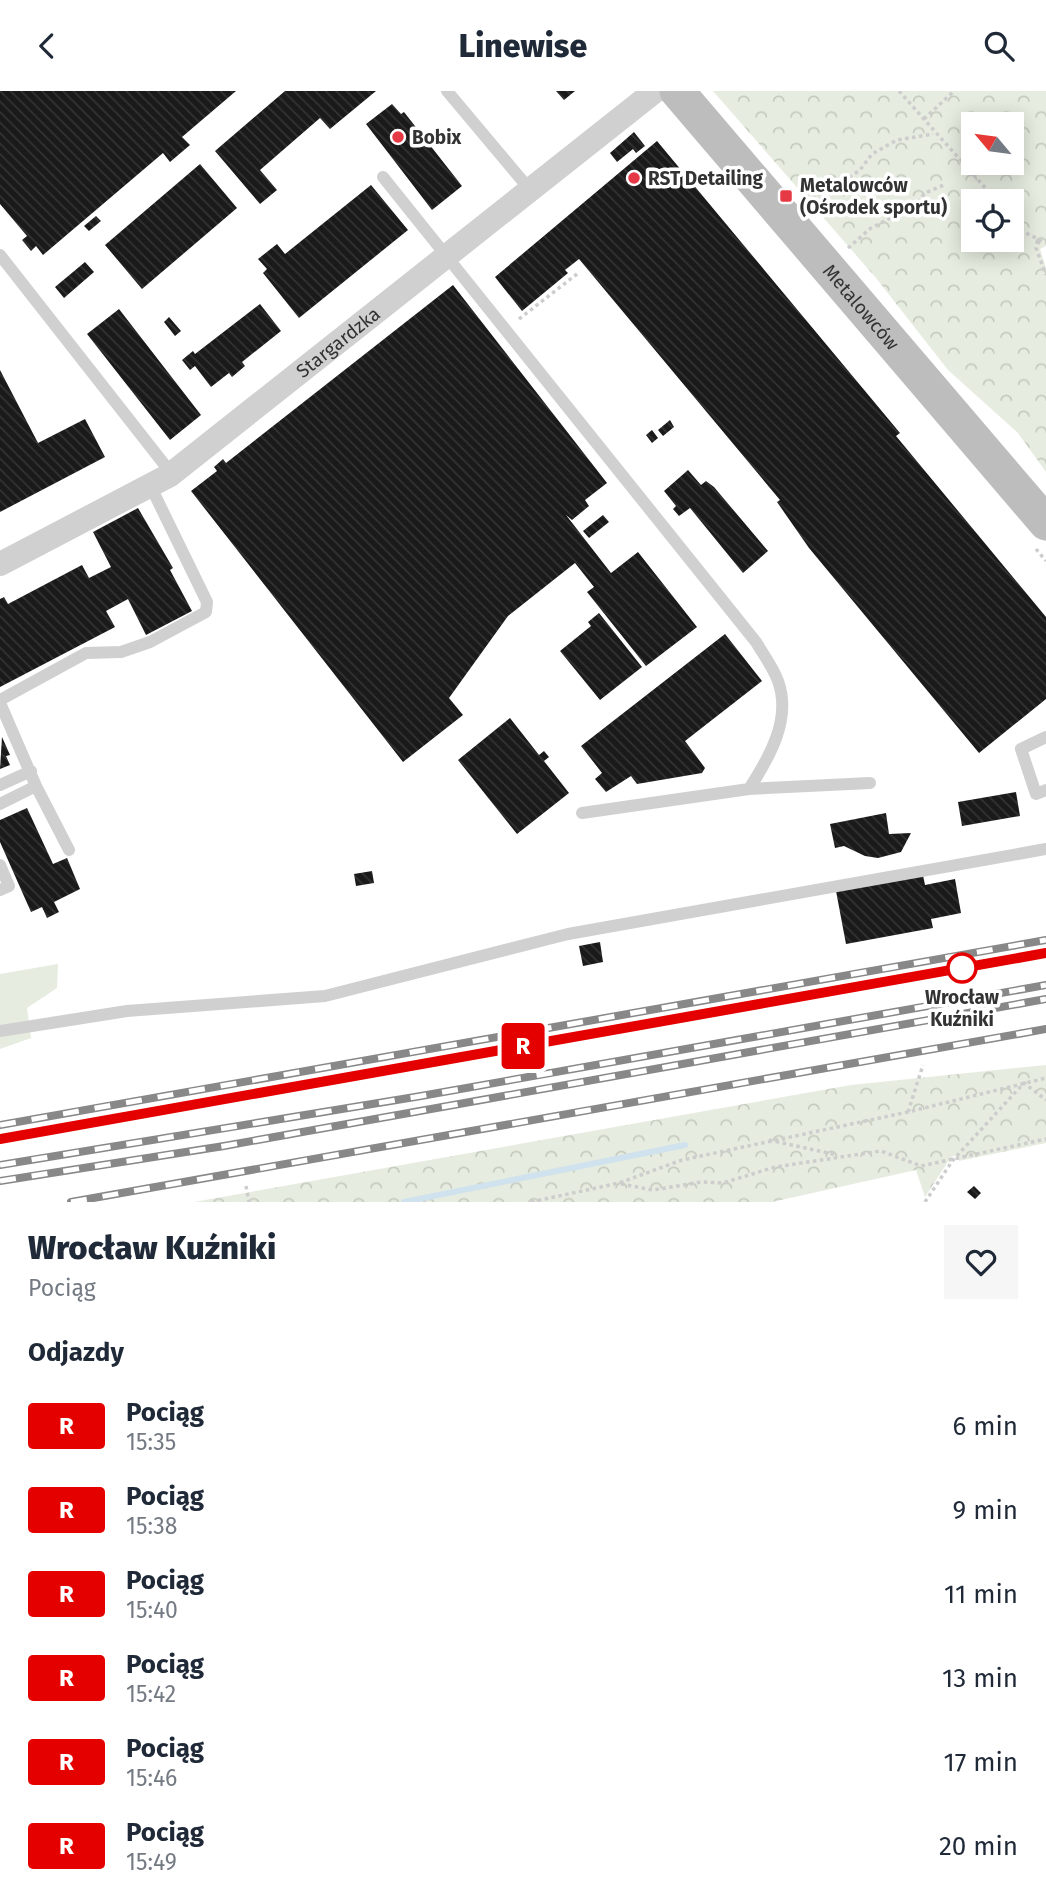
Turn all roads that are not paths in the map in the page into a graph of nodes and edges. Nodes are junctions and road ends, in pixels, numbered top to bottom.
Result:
1 (447, 91) edge
2 (655, 91) edge
3 (677, 91) edge
4 (383, 177) dead end
5 (531, 191) junction
6 (0, 255) edge
7 (448, 257) junction
8 (160, 480) junction
9 (1046, 523) edge
10 (0, 564) edge
11 (0, 702) edge
12 (1046, 737) edge
13 (31, 771) junction
14 (870, 783) dead end
15 (0, 785) edge
16 (36, 786) junction
17 (749, 789) junction
18 (1041, 792) edge
19 (0, 804) edge
20 (582, 813) dead end
21 (1046, 849) edge
22 (69, 850) dead end
23 (0, 865) edge
24 (0, 890) edge
25 (0, 1031) edge

1 - 5 lane
2 - 5 street, Stargardzka
3 - 9 street, Metalowców
4 - 7 lane
5 - 7 street, Stargardzka
6 - 8 lane
7 - 8 street, Stargardzka
7 - 17 lane
8 - 10 street, Stargardzka
8 - 11 lane
11 - 13 lane
12 - 18 lane
13 - 15 lane
13 - 16 lane
14 - 17 lane
16 - 19 lane
16 - 22 lane
17 - 20 lane
21 - 25 lane
23 - 24 lane

